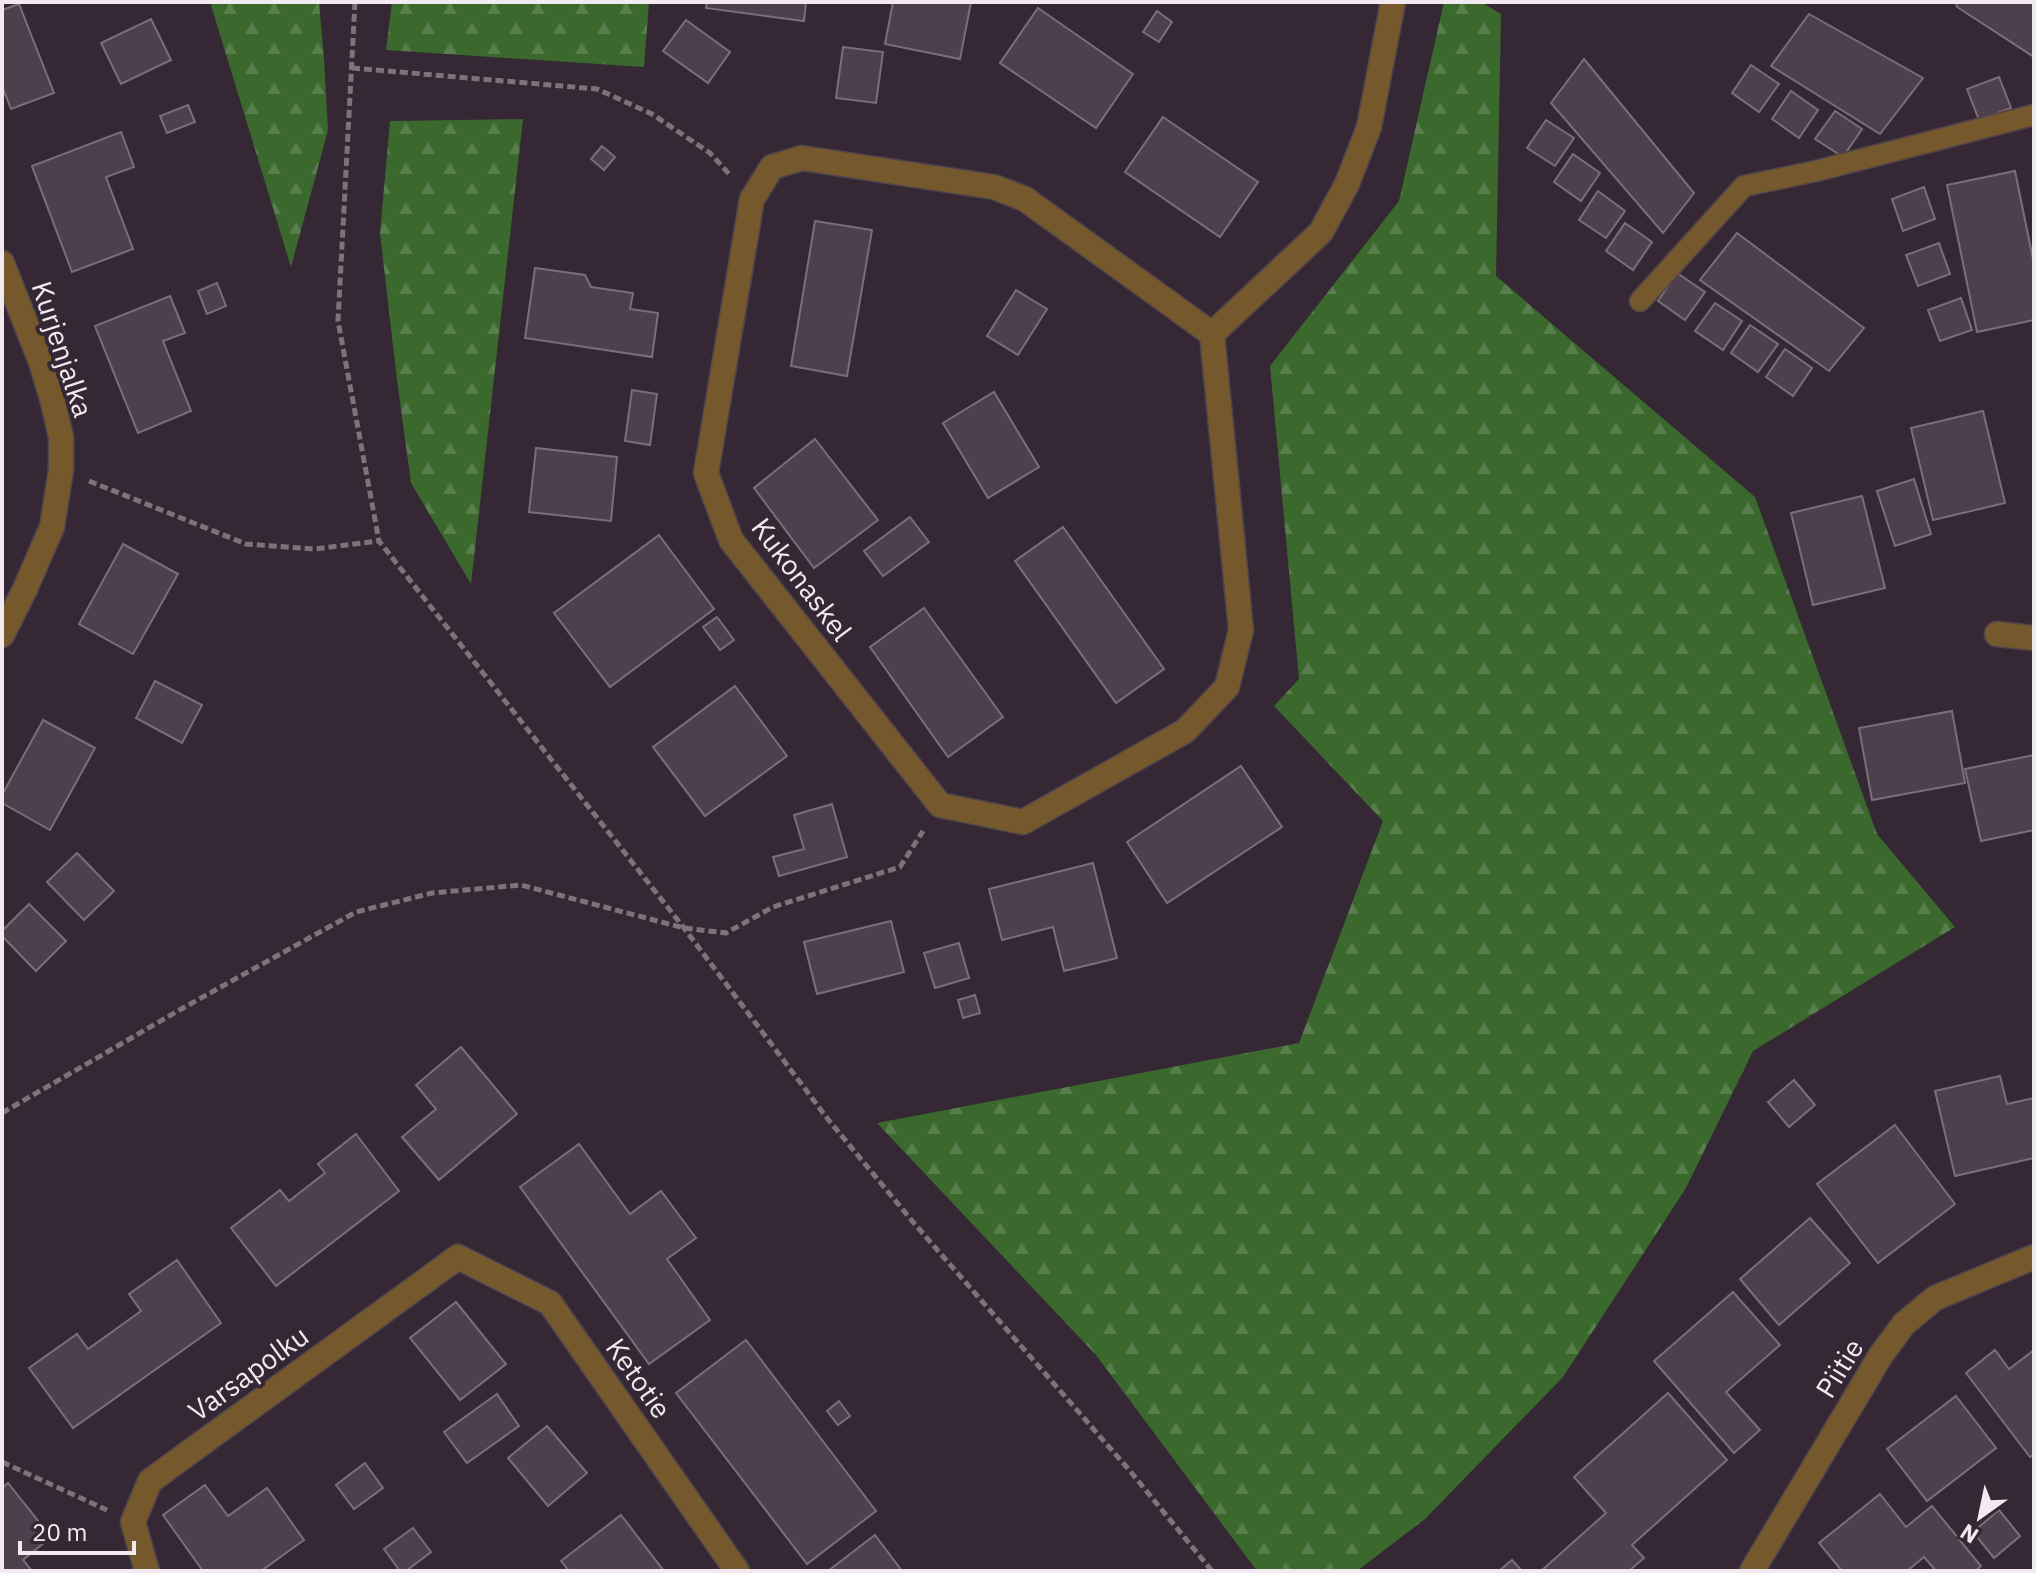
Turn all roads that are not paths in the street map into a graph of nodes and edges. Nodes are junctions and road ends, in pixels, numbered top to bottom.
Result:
1 (1393, 2) edge
2 (2034, 115) edge
3 (2, 263) edge
4 (1640, 301) dead end
5 (1212, 334) junction
6 (1997, 634) dead end
7 (2, 635) edge
8 (2034, 638) edge
9 (458, 1257) joint
10 (2034, 1257) edge
11 (147, 1571) edge
12 (737, 1571) edge
13 (1752, 1571) edge

1 - 5 street
2 - 4 lane
3 - 7 street, Kurjenjalka
5 - 5 street, Kukonaskel
6 - 8 street
9 - 11 street, Varsapolku
9 - 12 street, Ketotie
10 - 13 street, Piitie

